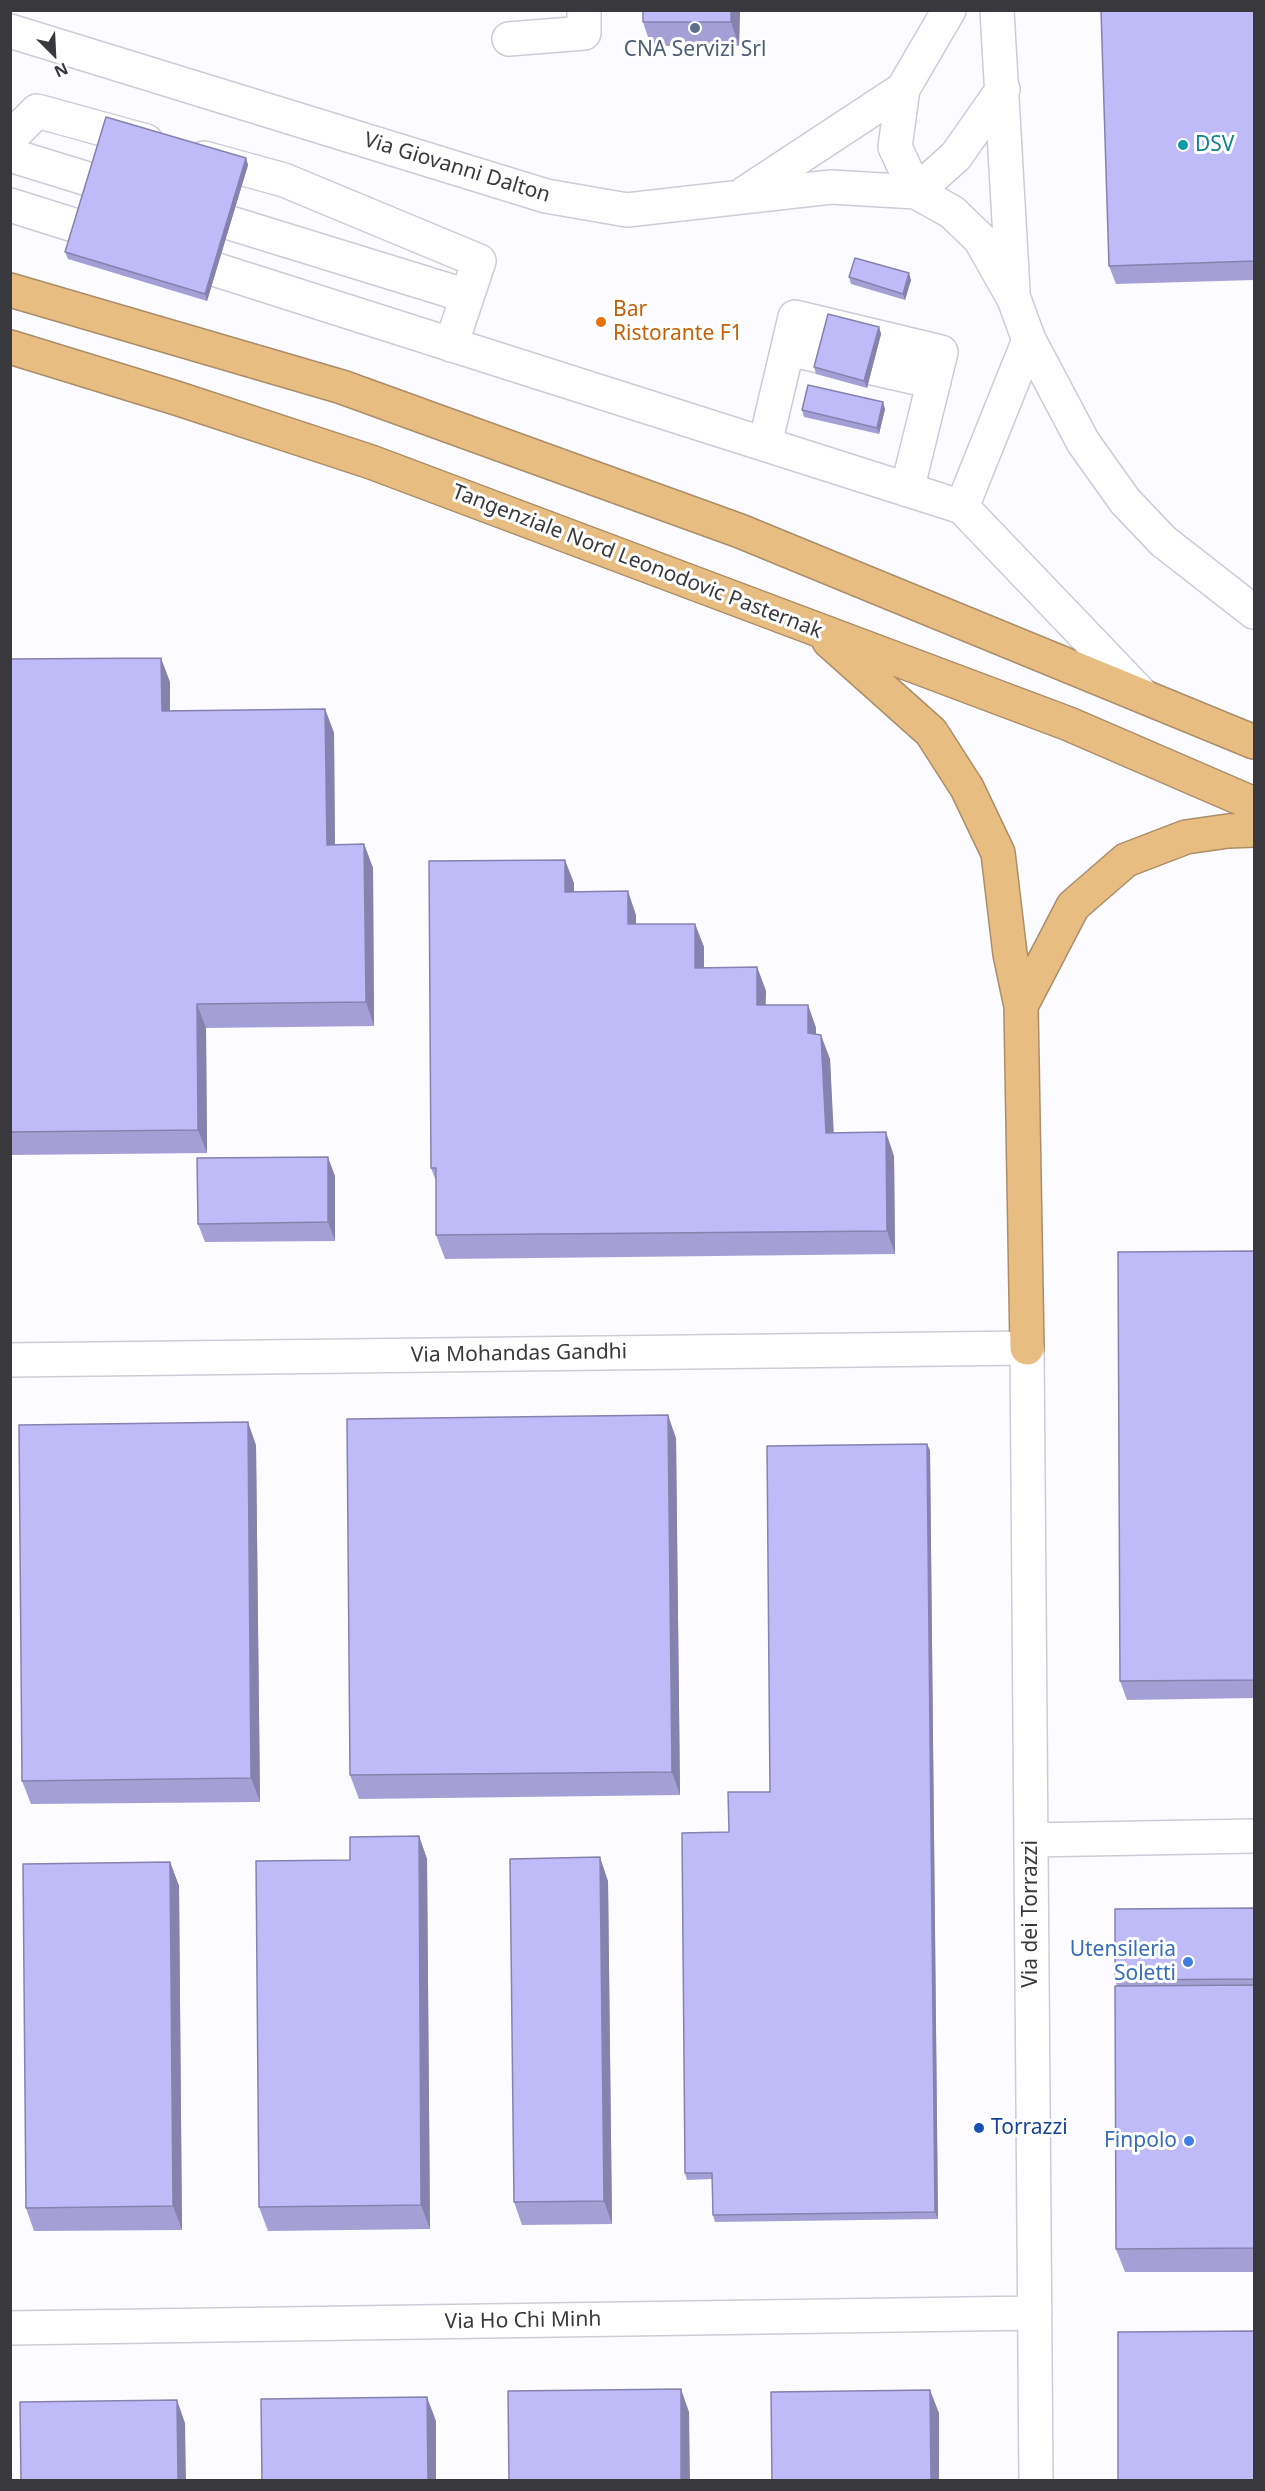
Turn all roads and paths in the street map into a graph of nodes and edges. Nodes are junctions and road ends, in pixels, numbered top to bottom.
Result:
1 (584, 10) edge
2 (949, 10) edge
3 (997, 10) edge
4 (10, 31) edge
5 (509, 39) dead end
6 (903, 89) junction
7 (1003, 89) junction
8 (10, 138) edge
9 (10, 155) edge
10 (916, 192) junction
11 (740, 197) junction
12 (10, 205) edge
13 (10, 290) edge
14 (467, 296) junction
15 (1014, 299) junction
16 (1029, 340) junction
17 (452, 345) junction
18 (10, 347) edge
19 (765, 444) junction
20 (907, 490) junction
21 (962, 507) junction
22 (1254, 612) edge
23 (815, 628) junction
24 (1141, 694) junction
25 (1254, 742) edge
26 (1254, 804) edge
27 (1254, 831) edge
28 (1021, 1006) junction
29 (1027, 1348) junction
30 (10, 1360) edge
31 (1254, 1836) edge
32 (1031, 1840) junction
33 (1035, 2313) junction
34 (10, 2328) edge
35 (1036, 2481) edge

1 - 5 street
2 - 6 street
3 - 7 street
4 - 11 street, Via Giovanni Dalton
6 - 10 street
6 - 11 street
7 - 10 street
7 - 15 street
8 - 14 street
9 - 14 street
10 - 11 street, Via Giovanni Dalton
10 - 15 street
12 - 17 street
13 - 24 highway
14 - 17 street
15 - 16 street
16 - 21 street
16 - 22 street
17 - 19 street
18 - 23 highway, Tangenziale Nord Leonodovic Pasternak
19 - 20 street
19 - 20 street
20 - 21 street
21 - 24 street
23 - 26 highway, Tangenziale Nord Leonodovic Pasternak
23 - 28 highway
24 - 25 highway
27 - 28 highway
28 - 29 highway
29 - 30 street, Via Mohandas Gandhi
29 - 32 street, Via dei Torrazzi
31 - 32 street
32 - 33 street, Via dei Torrazzi
33 - 34 street, Via Ho Chi Minh
33 - 35 street, Via dei Torrazzi

